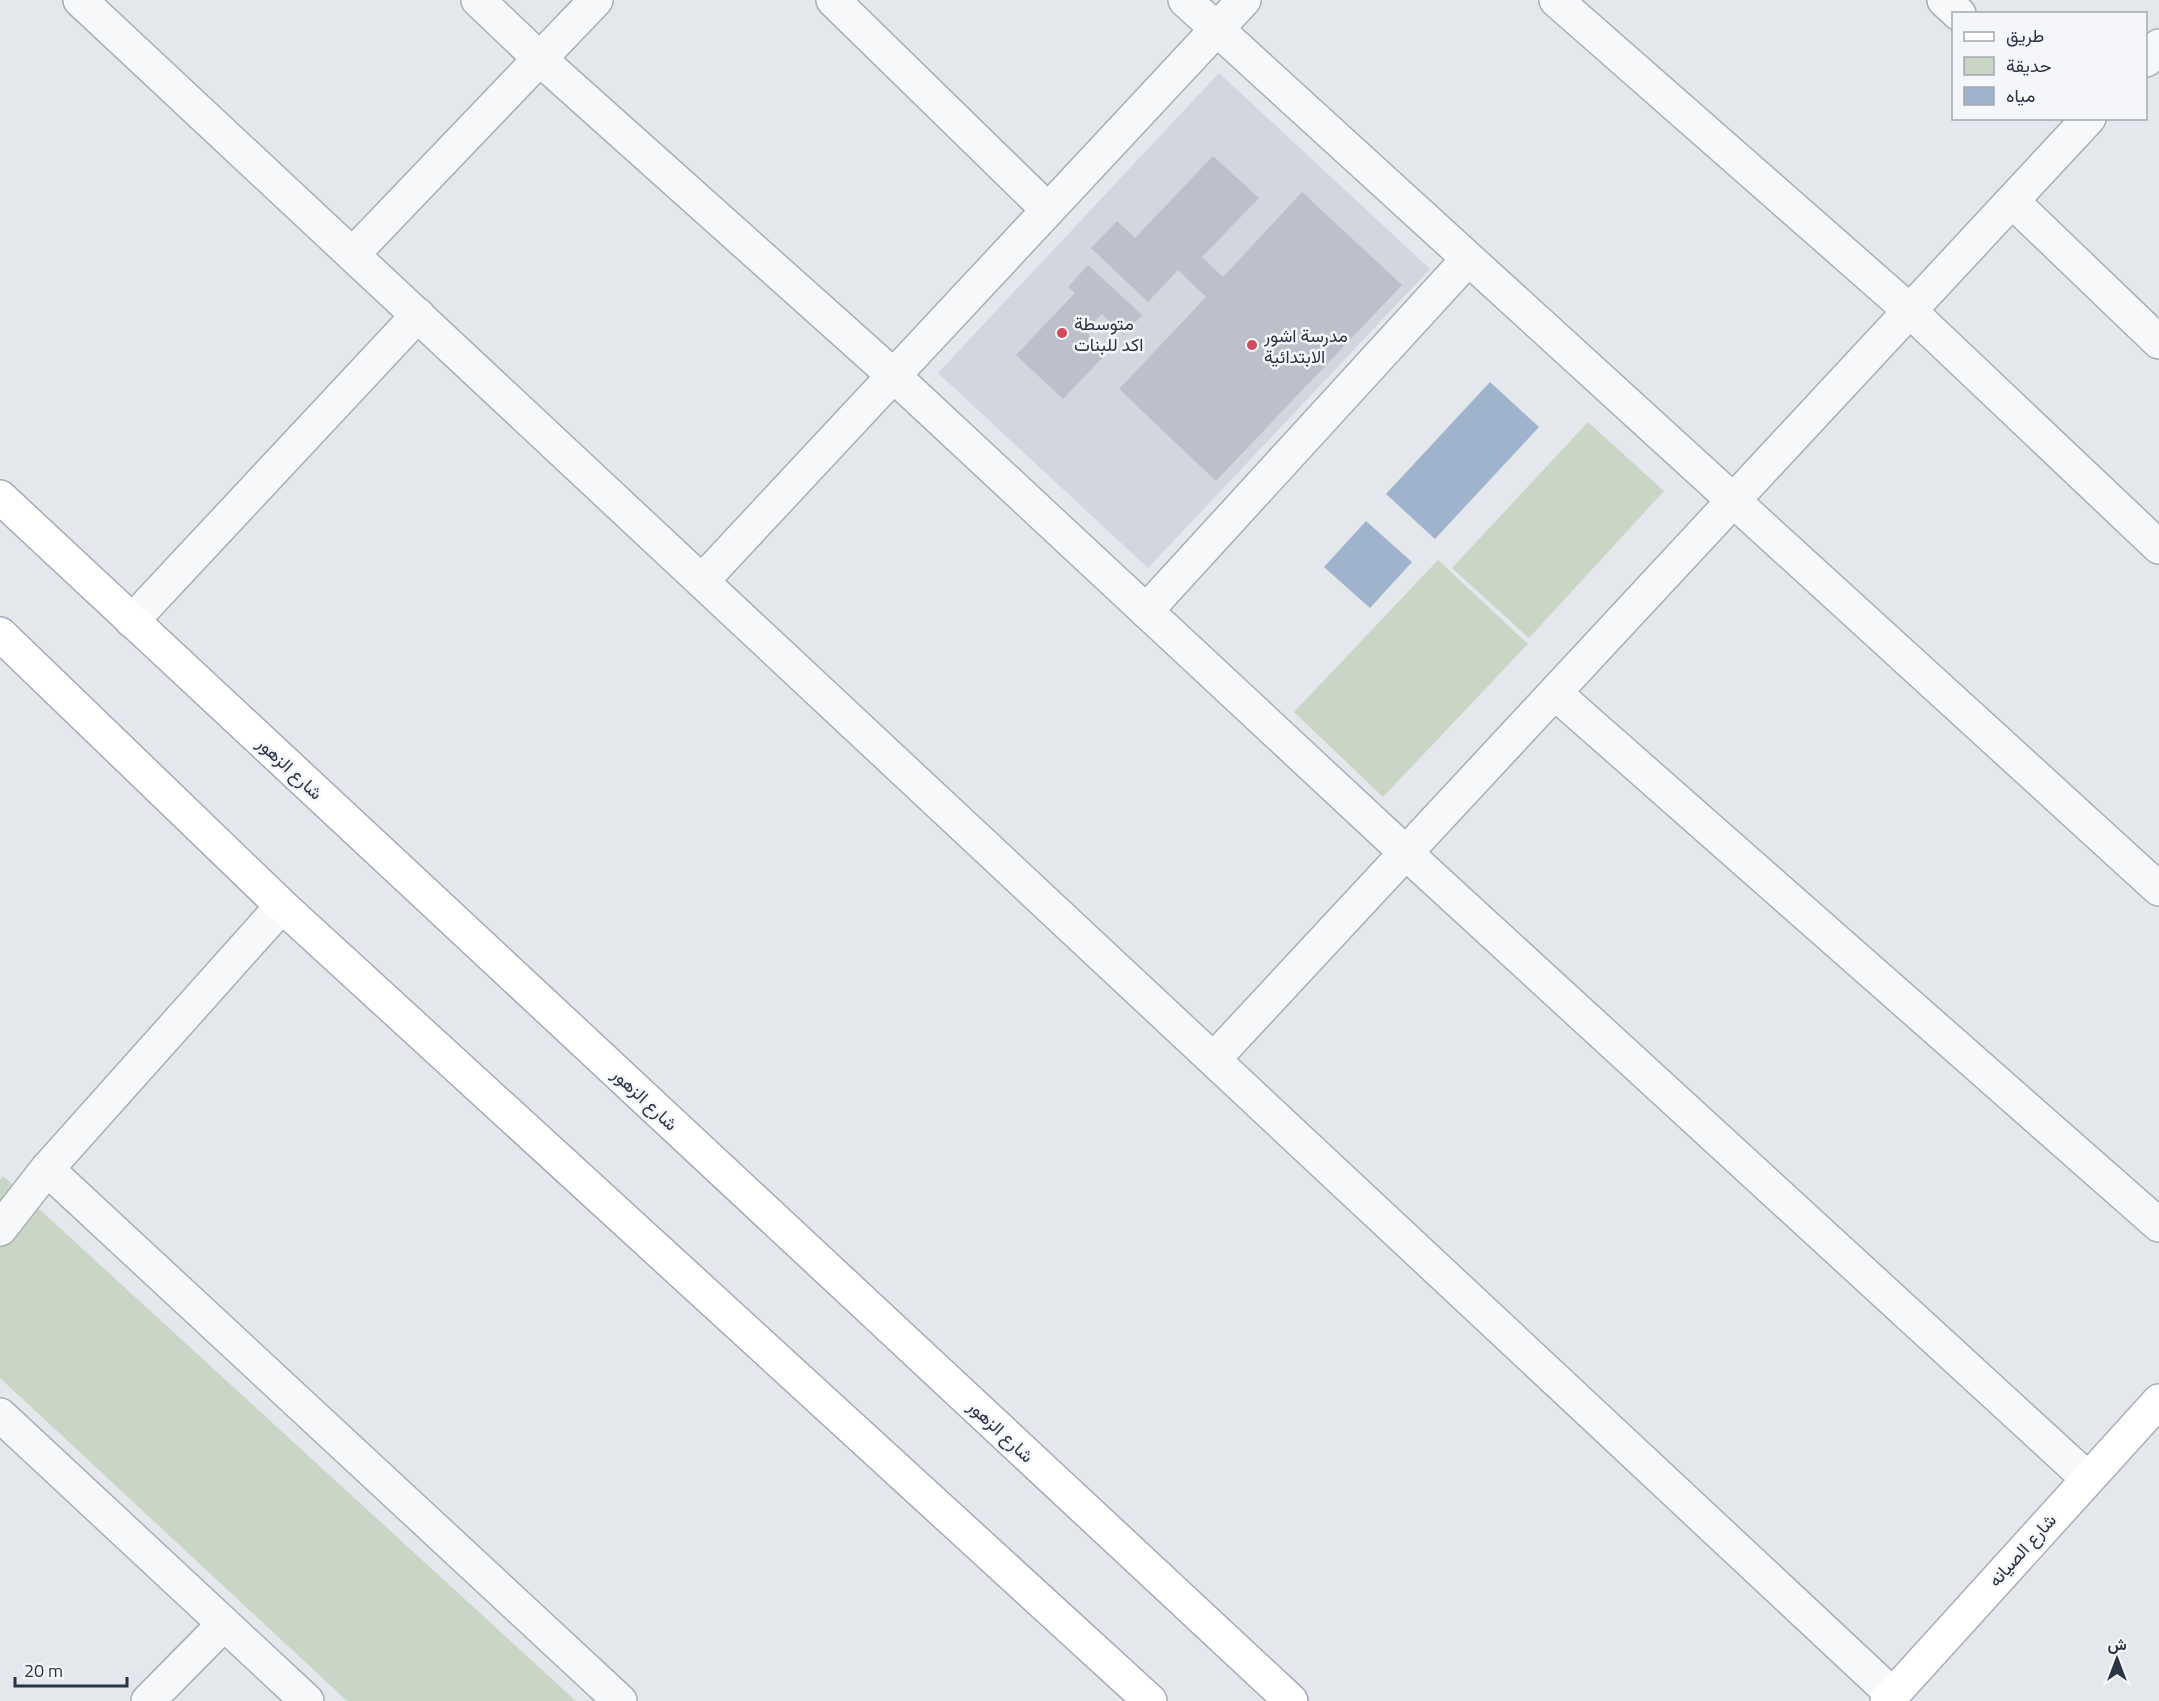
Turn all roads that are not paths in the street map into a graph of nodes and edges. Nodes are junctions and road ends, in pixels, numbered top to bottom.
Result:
1 (80, 0) edge
2 (478, 0) edge
3 (596, 0) edge
4 (833, 0) edge
5 (1185, 0) edge
6 (1244, 0) edge
7 (1556, 0) edge
8 (1944, 0) edge
9 (1957, 12) edge
10 (1217, 29) junction
11 (2159, 46) edge
12 (2147, 58) edge
13 (541, 60) junction
14 (2082, 121) edge
15 (2012, 201) junction
16 (1048, 210) junction
17 (353, 254) junction
18 (1468, 259) junction
19 (1910, 311) junction
20 (418, 315) junction
21 (2159, 342) edge
22 (894, 376) junction
23 (0, 497) edge
24 (1734, 501) junction
25 (2159, 547) edge
26 (702, 581) junction
27 (1146, 611) junction
28 (132, 621) junction
29 (0, 634) edge
30 (1555, 693) junction
31 (1406, 854) junction
32 (2159, 889) edge
33 (282, 906) junction
34 (1214, 1059) junction
35 (47, 1169) junction
36 (2159, 1225) edge
37 (0, 1229) edge
38 (2159, 1401) edge
39 (0, 1415) edge
40 (2087, 1478) junction
41 (224, 1624) junction
42 (1890, 1698) edge
43 (148, 1701) edge
44 (307, 1701) edge
45 (620, 1701) edge
46 (1150, 1701) edge
47 (1291, 1701) edge

1 - 17 street
2 - 13 street
3 - 13 street
4 - 16 street
5 - 10 street
6 - 10 street
7 - 19 street
8 - 9 street
10 - 16 street
10 - 18 street
11 - 12 street
13 - 17 street
13 - 22 street
14 - 15 street
15 - 19 street
15 - 21 street
16 - 22 street
17 - 20 street
18 - 24 street
18 - 27 street
19 - 24 street
19 - 25 street
20 - 26 street
20 - 28 street
22 - 26 street
22 - 27 street
23 - 28 main road, شارع الزهور
24 - 30 street
24 - 32 street
26 - 34 street
27 - 31 street
28 - 47 main road, شارع الزهور
29 - 33 main road
30 - 31 street
30 - 36 street
31 - 34 street
31 - 40 street
33 - 35 street
33 - 46 main road
34 - 42 street
35 - 37 street
35 - 45 street
38 - 40 main road, شارع الصيانه
39 - 41 street
40 - 42 main road, شارع الصيانه
41 - 43 street
41 - 44 street

